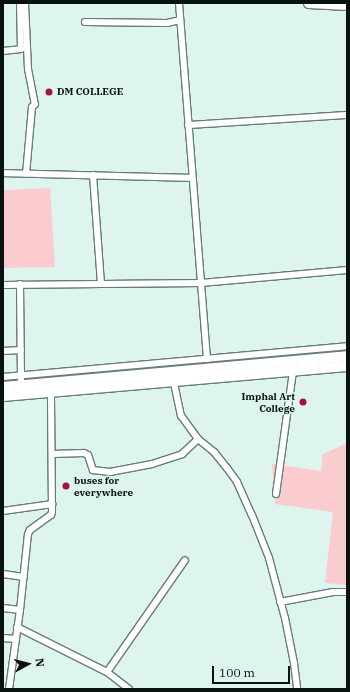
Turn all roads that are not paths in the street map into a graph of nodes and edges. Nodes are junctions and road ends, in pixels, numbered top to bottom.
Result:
1 (20, 3) edge
2 (25, 3) edge
3 (179, 3) edge
4 (308, 3) edge
5 (329, 4) edge
6 (347, 5) edge
7 (180, 20) junction
8 (84, 22) dead end
9 (3, 51) edge
10 (347, 115) edge
11 (188, 125) junction
12 (3, 173) edge
13 (26, 174) junction
14 (93, 175) junction
15 (192, 178) junction
16 (347, 270) edge
17 (201, 283) junction
18 (20, 284) junction
19 (101, 284) junction
20 (3, 285) edge
21 (347, 346) edge
22 (21, 350) junction
23 (3, 352) edge
24 (347, 356) edge
25 (207, 359) junction
26 (347, 366) edge
27 (293, 371) junction
28 (3, 377) edge
29 (172, 377) junction
30 (21, 380) junction
31 (3, 387) edge
32 (51, 391) junction
33 (3, 396) edge
34 (198, 439) junction
35 (52, 454) junction
36 (276, 494) dead end
37 (53, 504) junction
38 (3, 510) edge
39 (185, 560) dead end
40 (3, 574) edge
41 (24, 577) junction
42 (347, 592) edge
43 (280, 602) junction
44 (3, 608) edge
45 (20, 610) junction
46 (17, 627) junction
47 (3, 638) edge
48 (16, 639) junction
49 (107, 672) junction
50 (9, 689) edge
51 (128, 689) edge
52 (297, 689) edge

1 - 9 street
2 - 13 street
3 - 7 street
4 - 5 main road
5 - 6 main road
7 - 8 street
7 - 11 street
10 - 11 street
11 - 15 street
12 - 13 street
13 - 14 street
14 - 15 street
14 - 19 street
15 - 17 street
16 - 17 street
17 - 19 street
17 - 25 street
18 - 19 street
18 - 20 street
18 - 22 street
21 - 25 street
22 - 23 street
22 - 30 street
24 - 29 highway
25 - 30 street
26 - 27 highway
27 - 29 highway
27 - 36 street
28 - 30 street
29 - 30 highway
29 - 32 highway
29 - 34 street
30 - 31 highway
32 - 33 highway
32 - 35 street
34 - 35 street
34 - 43 street
35 - 37 street
37 - 38 street
37 - 41 street
39 - 49 street
40 - 41 street
41 - 45 street
42 - 43 street
43 - 52 street
44 - 45 street
45 - 46 street
46 - 48 street
46 - 49 street
47 - 48 street
48 - 50 street
49 - 51 street

